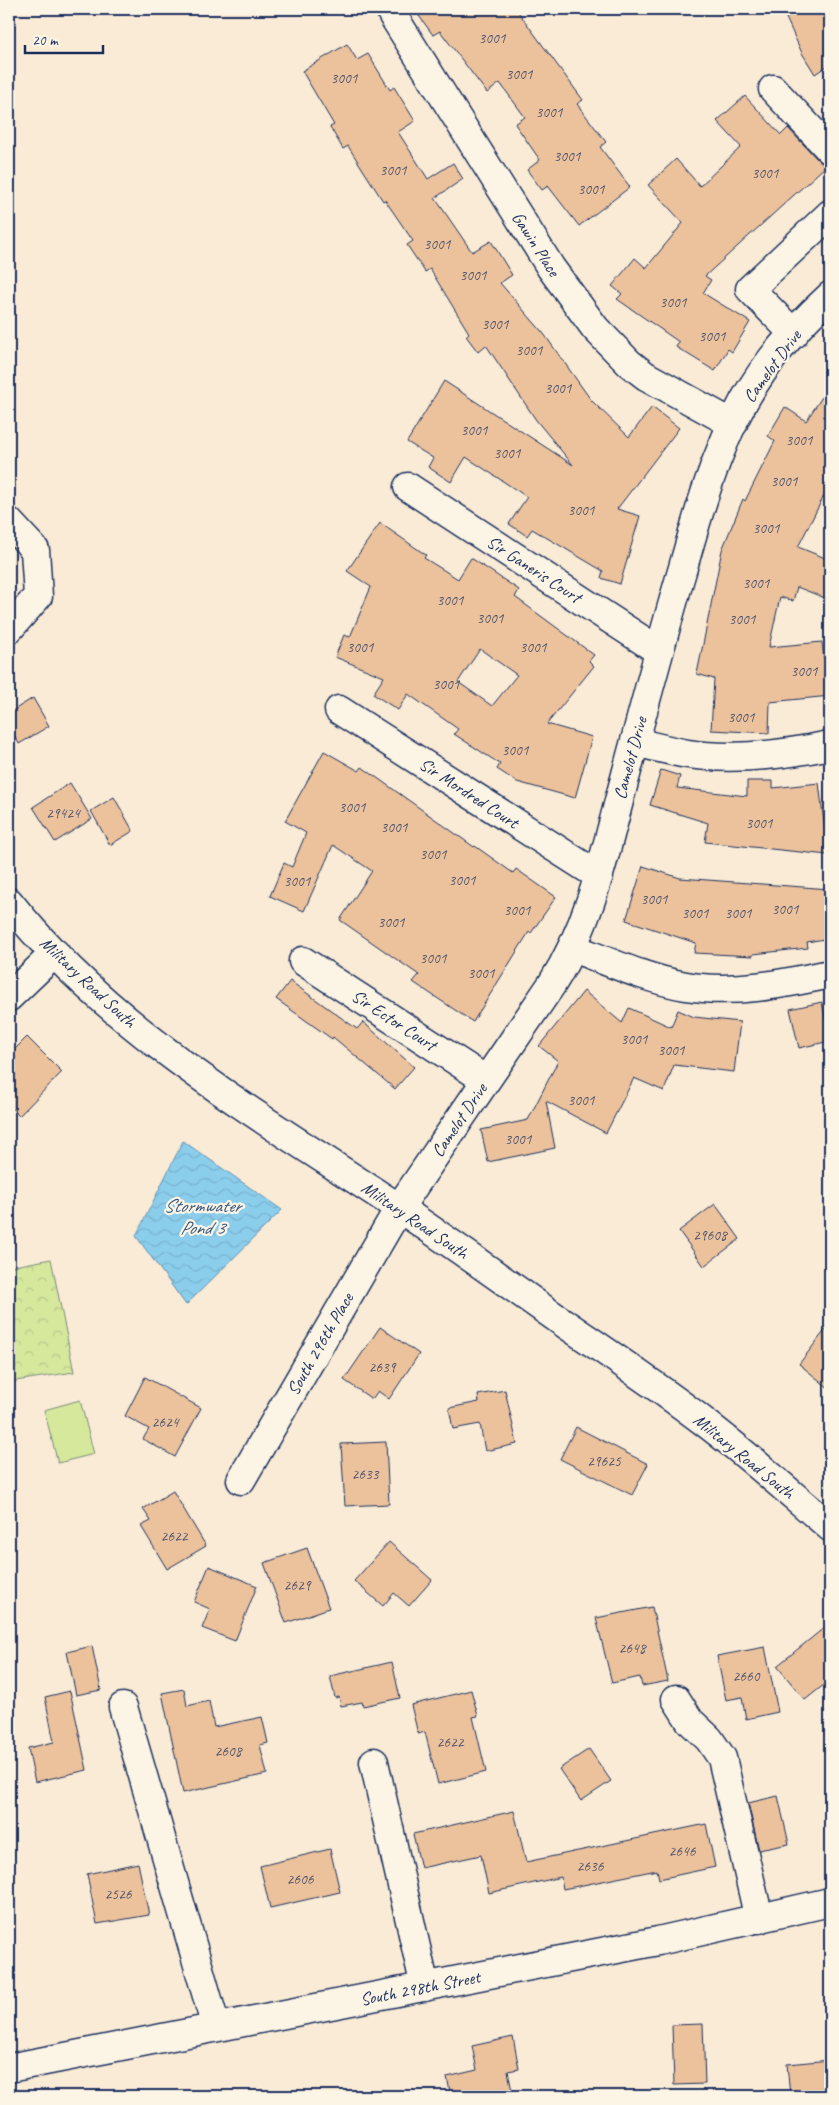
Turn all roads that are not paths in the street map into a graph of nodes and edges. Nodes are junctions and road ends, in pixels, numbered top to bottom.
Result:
1 (392, 14) dead end
2 (773, 89) dead end
3 (830, 150) edge
4 (830, 214) edge
5 (830, 296) edge
6 (794, 334) junction
7 (733, 424) junction
8 (408, 487) dead end
9 (9, 522) edge
10 (9, 629) edge
11 (659, 650) junction
12 (339, 710) dead end
13 (635, 742) junction
14 (830, 745) edge
15 (599, 876) junction
16 (9, 902) edge
17 (573, 948) junction
18 (55, 953) junction
19 (303, 961) dead end
20 (830, 974) edge
21 (9, 997) edge
22 (486, 1080) junction
23 (399, 1208) junction
24 (241, 1480) dead end
25 (827, 1518) edge
26 (676, 1699) dead end
27 (123, 1707) dead end
28 (374, 1762) dead end
29 (830, 1902) edge
30 (759, 1919) junction
31 (425, 1987) junction
32 (216, 2027) junction
33 (9, 2068) edge

1 - 7 street, Gawin Place
2 - 3 street
4 - 6 street
5 - 6 street, Camelot Drive
6 - 7 street, Camelot Drive
7 - 11 street, Camelot Drive
8 - 11 street, Sir Ganeris Court
9 - 10 street
11 - 13 street, Camelot Drive
12 - 15 street, Sir Mordred Court
13 - 14 street
13 - 15 street, Camelot Drive
15 - 17 street, Camelot Drive
16 - 18 street, Military Road South
17 - 20 street
17 - 22 street, Camelot Drive
18 - 21 street
18 - 23 street, Military Road South
19 - 22 street, Sir Ector Court
22 - 23 street, Camelot Drive
23 - 24 street, South 296th Place
23 - 25 street, Military Road South
26 - 30 street
27 - 32 street
28 - 31 street
29 - 30 street, South 298th Street
30 - 31 street, South 298th Street
31 - 32 street, South 298th Street
32 - 33 street, South 298th Street

